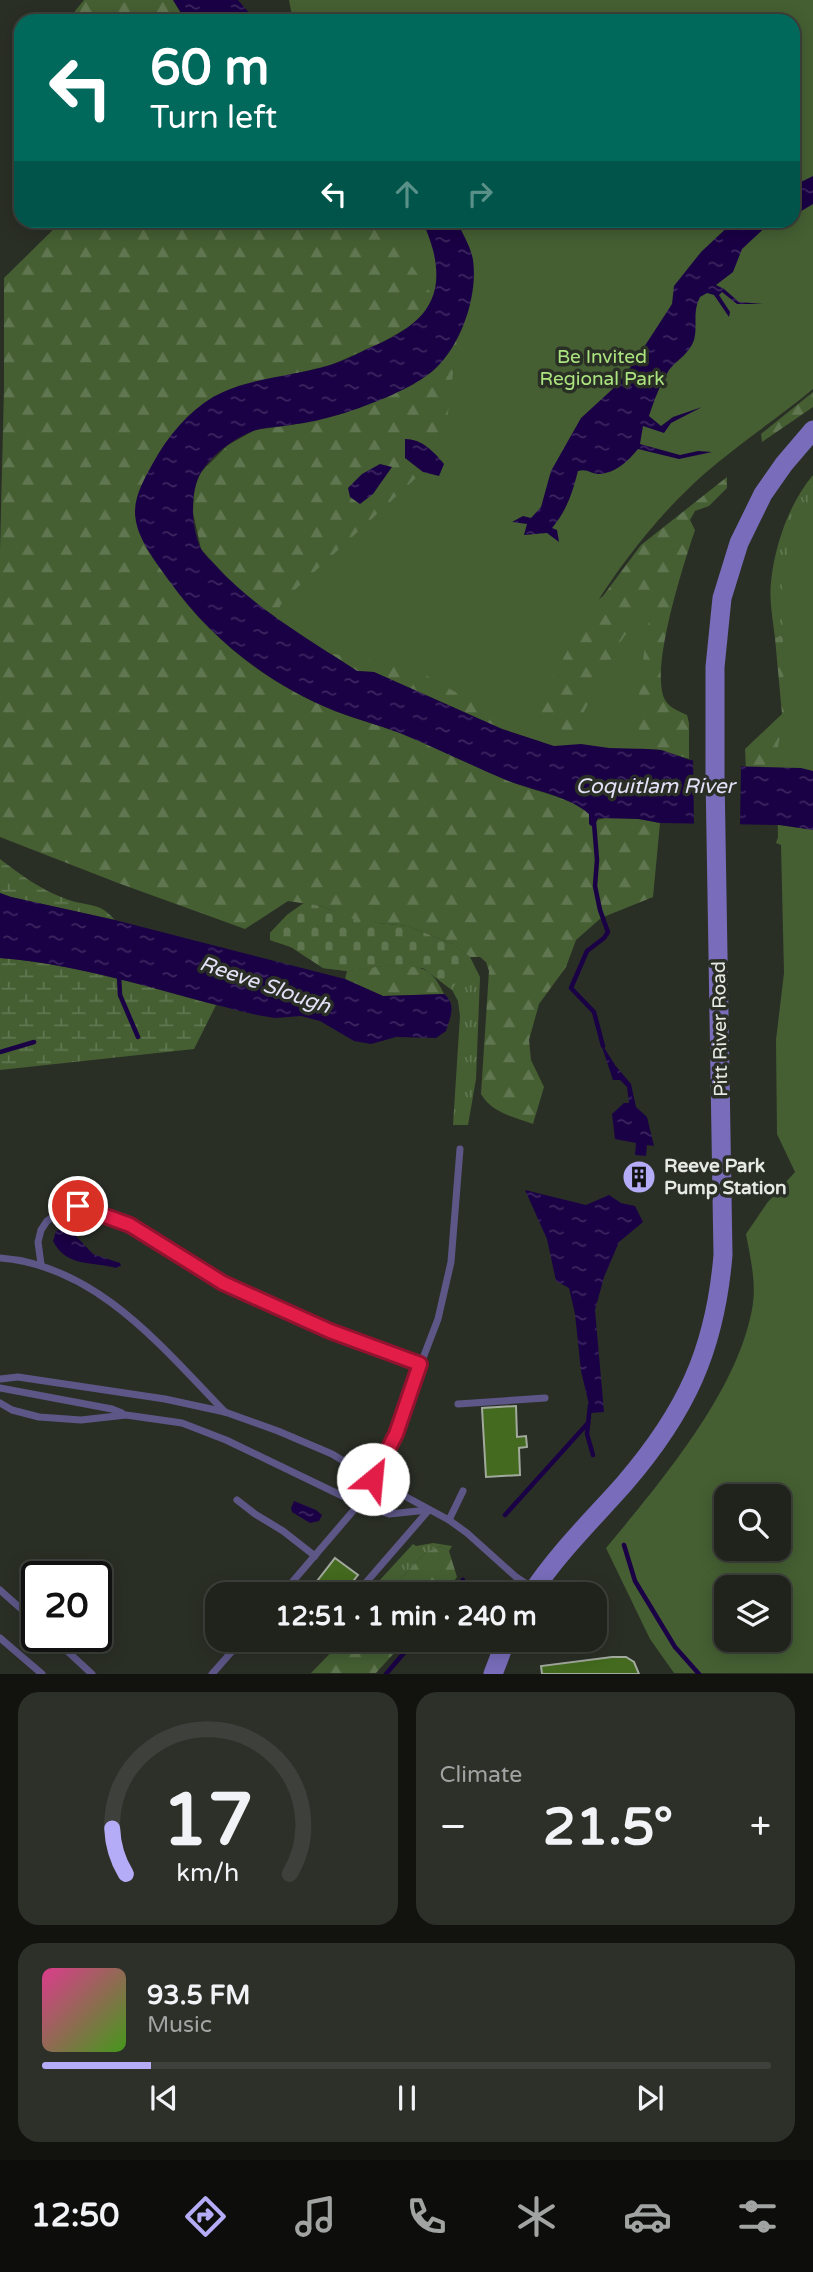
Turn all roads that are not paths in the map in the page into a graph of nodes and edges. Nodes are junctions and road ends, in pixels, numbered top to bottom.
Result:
1 (813, 430) edge
2 (460, 1149) dead end
3 (722, 1163) junction
4 (666, 1170) dead end
5 (0, 1258) edge
6 (41, 1264) junction
7 (420, 1364) junction
8 (0, 1379) edge
9 (0, 1388) edge
10 (545, 1398) dead end
11 (0, 1403) edge
12 (458, 1404) dead end
13 (225, 1412) junction
14 (126, 1415) junction
15 (373, 1479) junction
16 (463, 1491) dead end
17 (237, 1500) dead end
18 (359, 1504) junction
19 (429, 1510) junction
20 (449, 1520) junction
21 (315, 1556) junction
22 (292, 1582) edge
23 (366, 1582) edge
24 (522, 1582) edge
25 (541, 1582) edge
26 (0, 1590) edge
27 (21, 1609) edge
28 (0, 1638) edge
29 (68, 1652) edge
30 (231, 1652) edge
31 (501, 1652) edge
32 (42, 1674) edge
33 (92, 1674) edge
34 (212, 1674) edge
35 (493, 1674) edge

1 - 3 main road, Pitt River Road
2 - 7 lane
3 - 4 lane
3 - 25 main road, Pitt River Road
5 - 6 lane
6 - 7 lane
6 - 13 lane
7 - 15 lane
8 - 13 lane
9 - 14 lane
10 - 12 lane
11 - 14 lane
13 - 15 lane
14 - 18 lane
15 - 19 lane
16 - 20 lane
17 - 21 lane
18 - 19 lane
18 - 21 lane
19 - 20 lane
19 - 23 lane
20 - 24 lane
21 - 22 lane
26 - 27 lane
28 - 32 lane
29 - 33 lane
30 - 34 lane
31 - 35 main road

